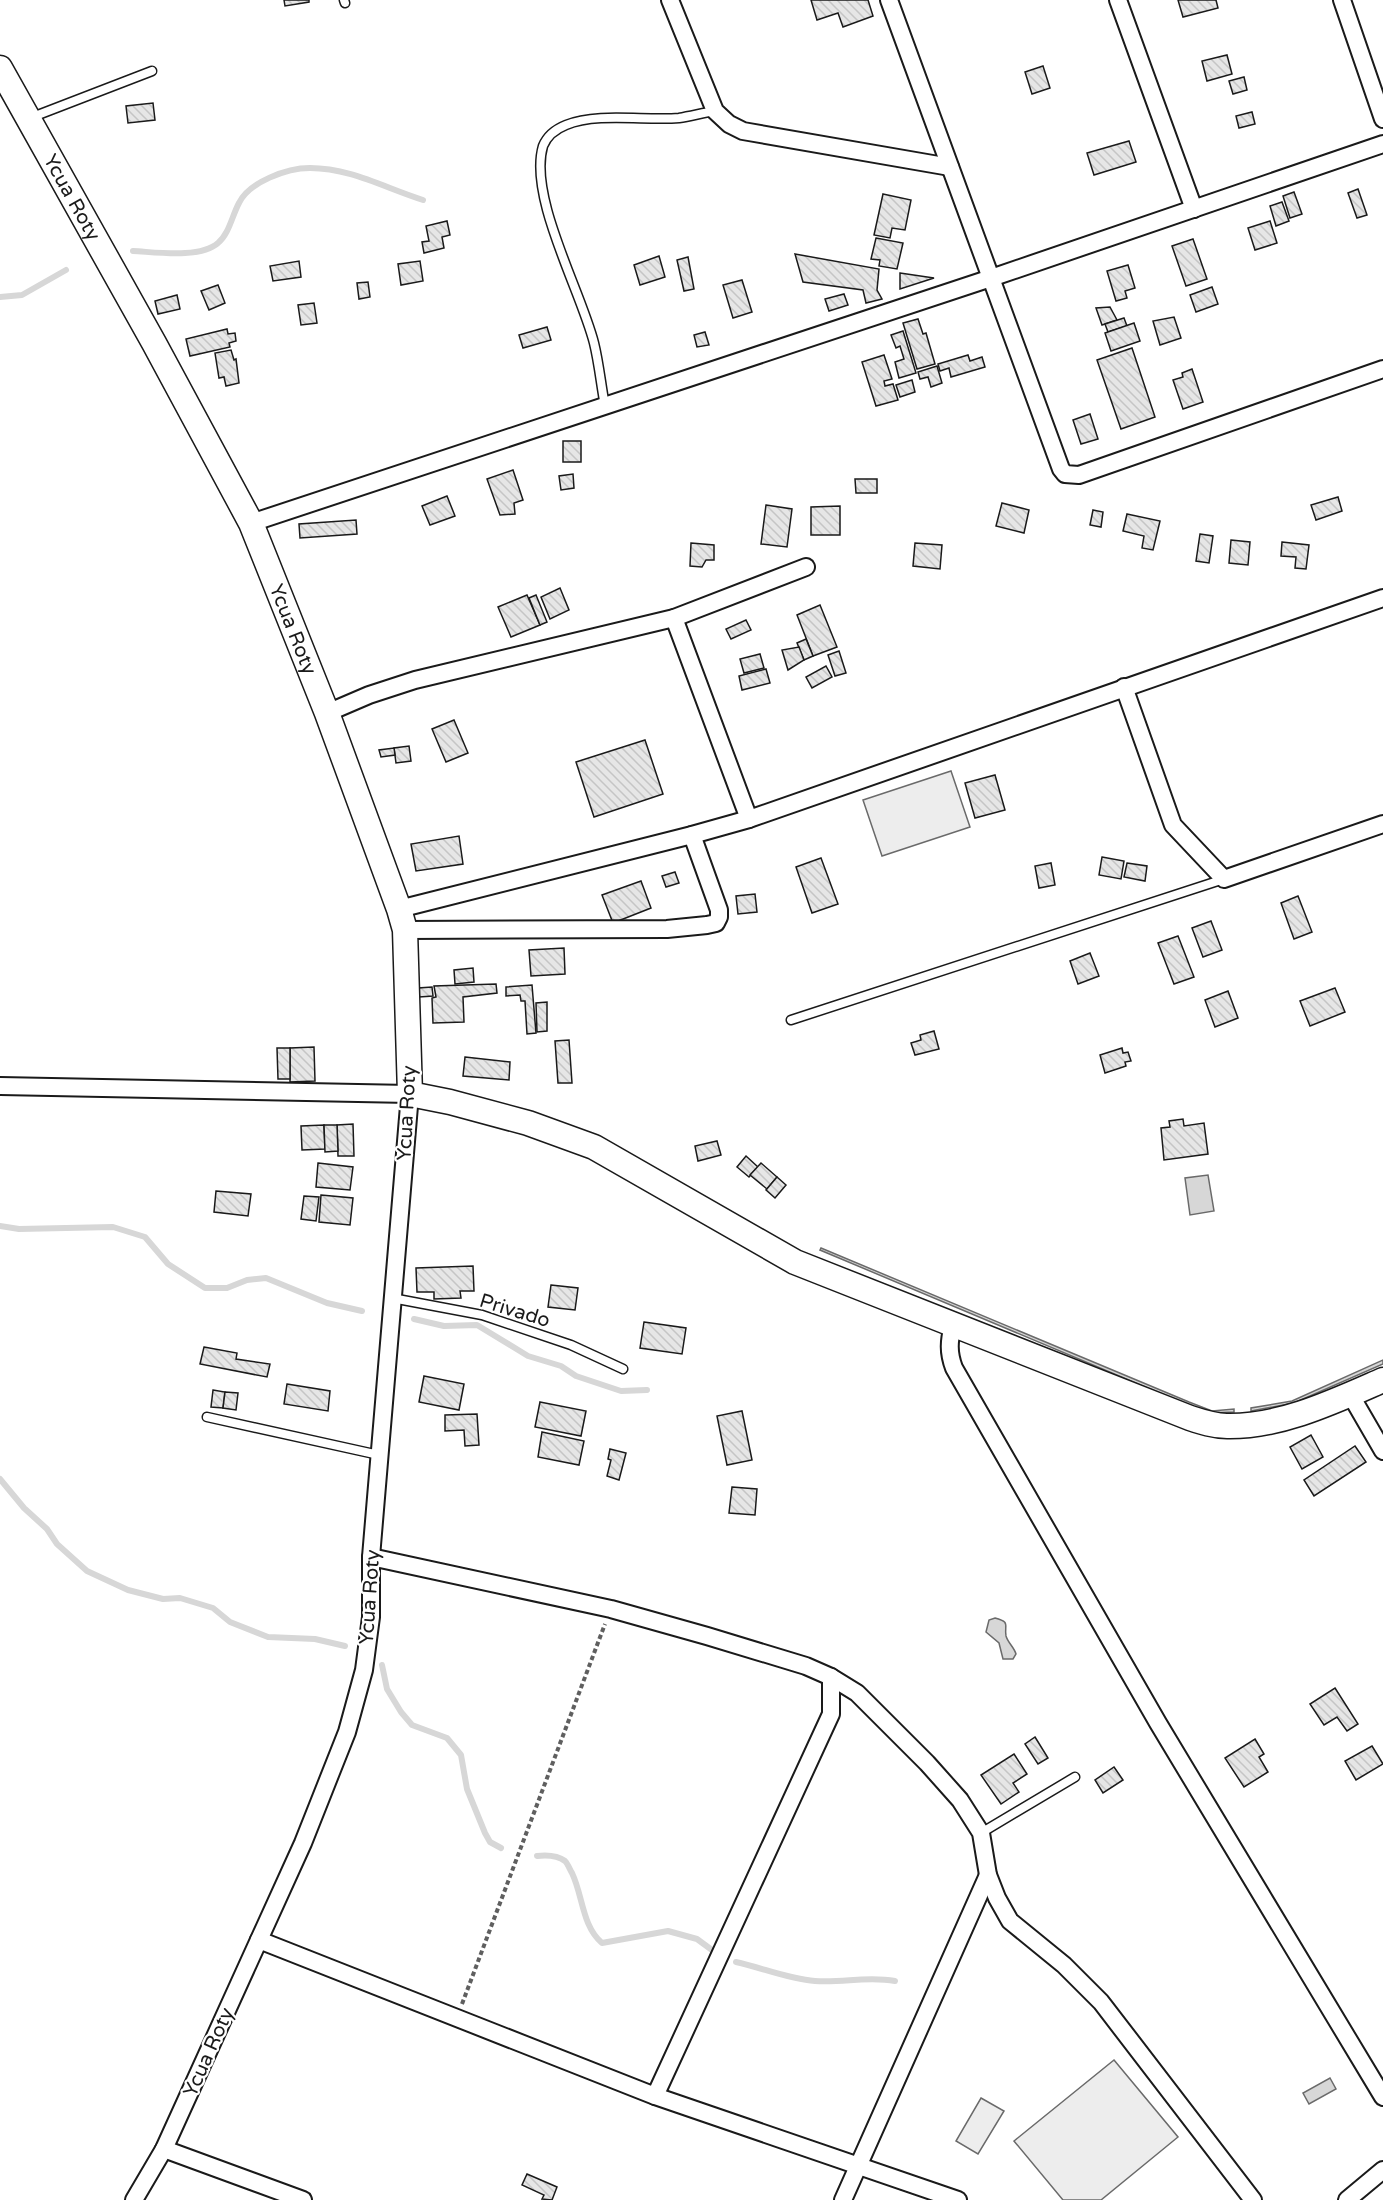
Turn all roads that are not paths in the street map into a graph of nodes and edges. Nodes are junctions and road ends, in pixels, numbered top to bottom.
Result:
1 (670, 0) edge
2 (889, 0) edge
3 (1118, 0) edge
4 (1342, 0) edge
5 (0, 68) edge
6 (152, 71) dead end
7 (715, 111) junction
8 (28, 119) junction
9 (1383, 119) edge
10 (1383, 144) edge
11 (950, 167) junction
12 (1194, 209) junction
13 (991, 278) junction
14 (1383, 369) edge
15 (605, 406) junction
16 (251, 523) junction
17 (806, 567) dead end
18 (1383, 598) edge
19 (674, 618) junction
20 (1124, 687) junction
21 (327, 713) junction
22 (749, 819) junction
23 (1383, 824) edge
24 (692, 835) junction
25 (1224, 879) junction
26 (402, 920) junction
27 (791, 1020) dead end
28 (0, 1086) edge
29 (410, 1094) junction
30 (392, 1298) junction
31 (953, 1325) junction
32 (623, 1369) dead end
33 (1383, 1380) edge
34 (1350, 1394) junction
35 (207, 1417) dead end
36 (1383, 1451) edge
37 (380, 1455) junction
38 (371, 1557) junction
39 (831, 1677) junction
40 (1075, 1777) dead end
41 (981, 1833) junction
42 (988, 1875) junction
43 (259, 1940) junction
44 (656, 2096) junction
45 (1383, 2097) edge
46 (164, 2149) junction
47 (858, 2167) junction
48 (1383, 2170) edge
49 (134, 2200) edge
50 (303, 2200) edge
51 (843, 2200) edge
52 (958, 2200) edge
53 (1253, 2200) edge
54 (1347, 2200) edge

1 - 7 street
2 - 11 street
3 - 12 street
4 - 9 street
5 - 8 street, Ycua Roty
6 - 8 lane
7 - 11 street
7 - 15 lane
8 - 16 street, Ycua Roty
10 - 12 street
11 - 13 street
12 - 13 street
13 - 14 street
13 - 15 street
15 - 16 street
16 - 21 street, Ycua Roty
17 - 19 street
18 - 20 street
19 - 21 street
19 - 22 street
20 - 22 street
20 - 25 street
21 - 26 street, Ycua Roty
22 - 24 street
23 - 25 street
24 - 26 street
24 - 26 street
25 - 27 lane
26 - 29 street, Ycua Roty
28 - 29 street
29 - 30 street, Ycua Roty
29 - 31 street
30 - 32 lane, Privado
30 - 37 street, Ycua Roty
31 - 34 street
31 - 45 street
33 - 34 street
34 - 36 street
35 - 37 lane
37 - 38 street, Ycua Roty
38 - 39 street
38 - 43 street, Ycua Roty
39 - 41 street
39 - 44 street
40 - 41 lane
41 - 42 street
42 - 47 street
42 - 53 street
43 - 44 street
43 - 46 street, Ycua Roty
44 - 47 street
46 - 49 street, Ycua Roty
46 - 50 street
47 - 51 street
47 - 52 street
48 - 54 street

